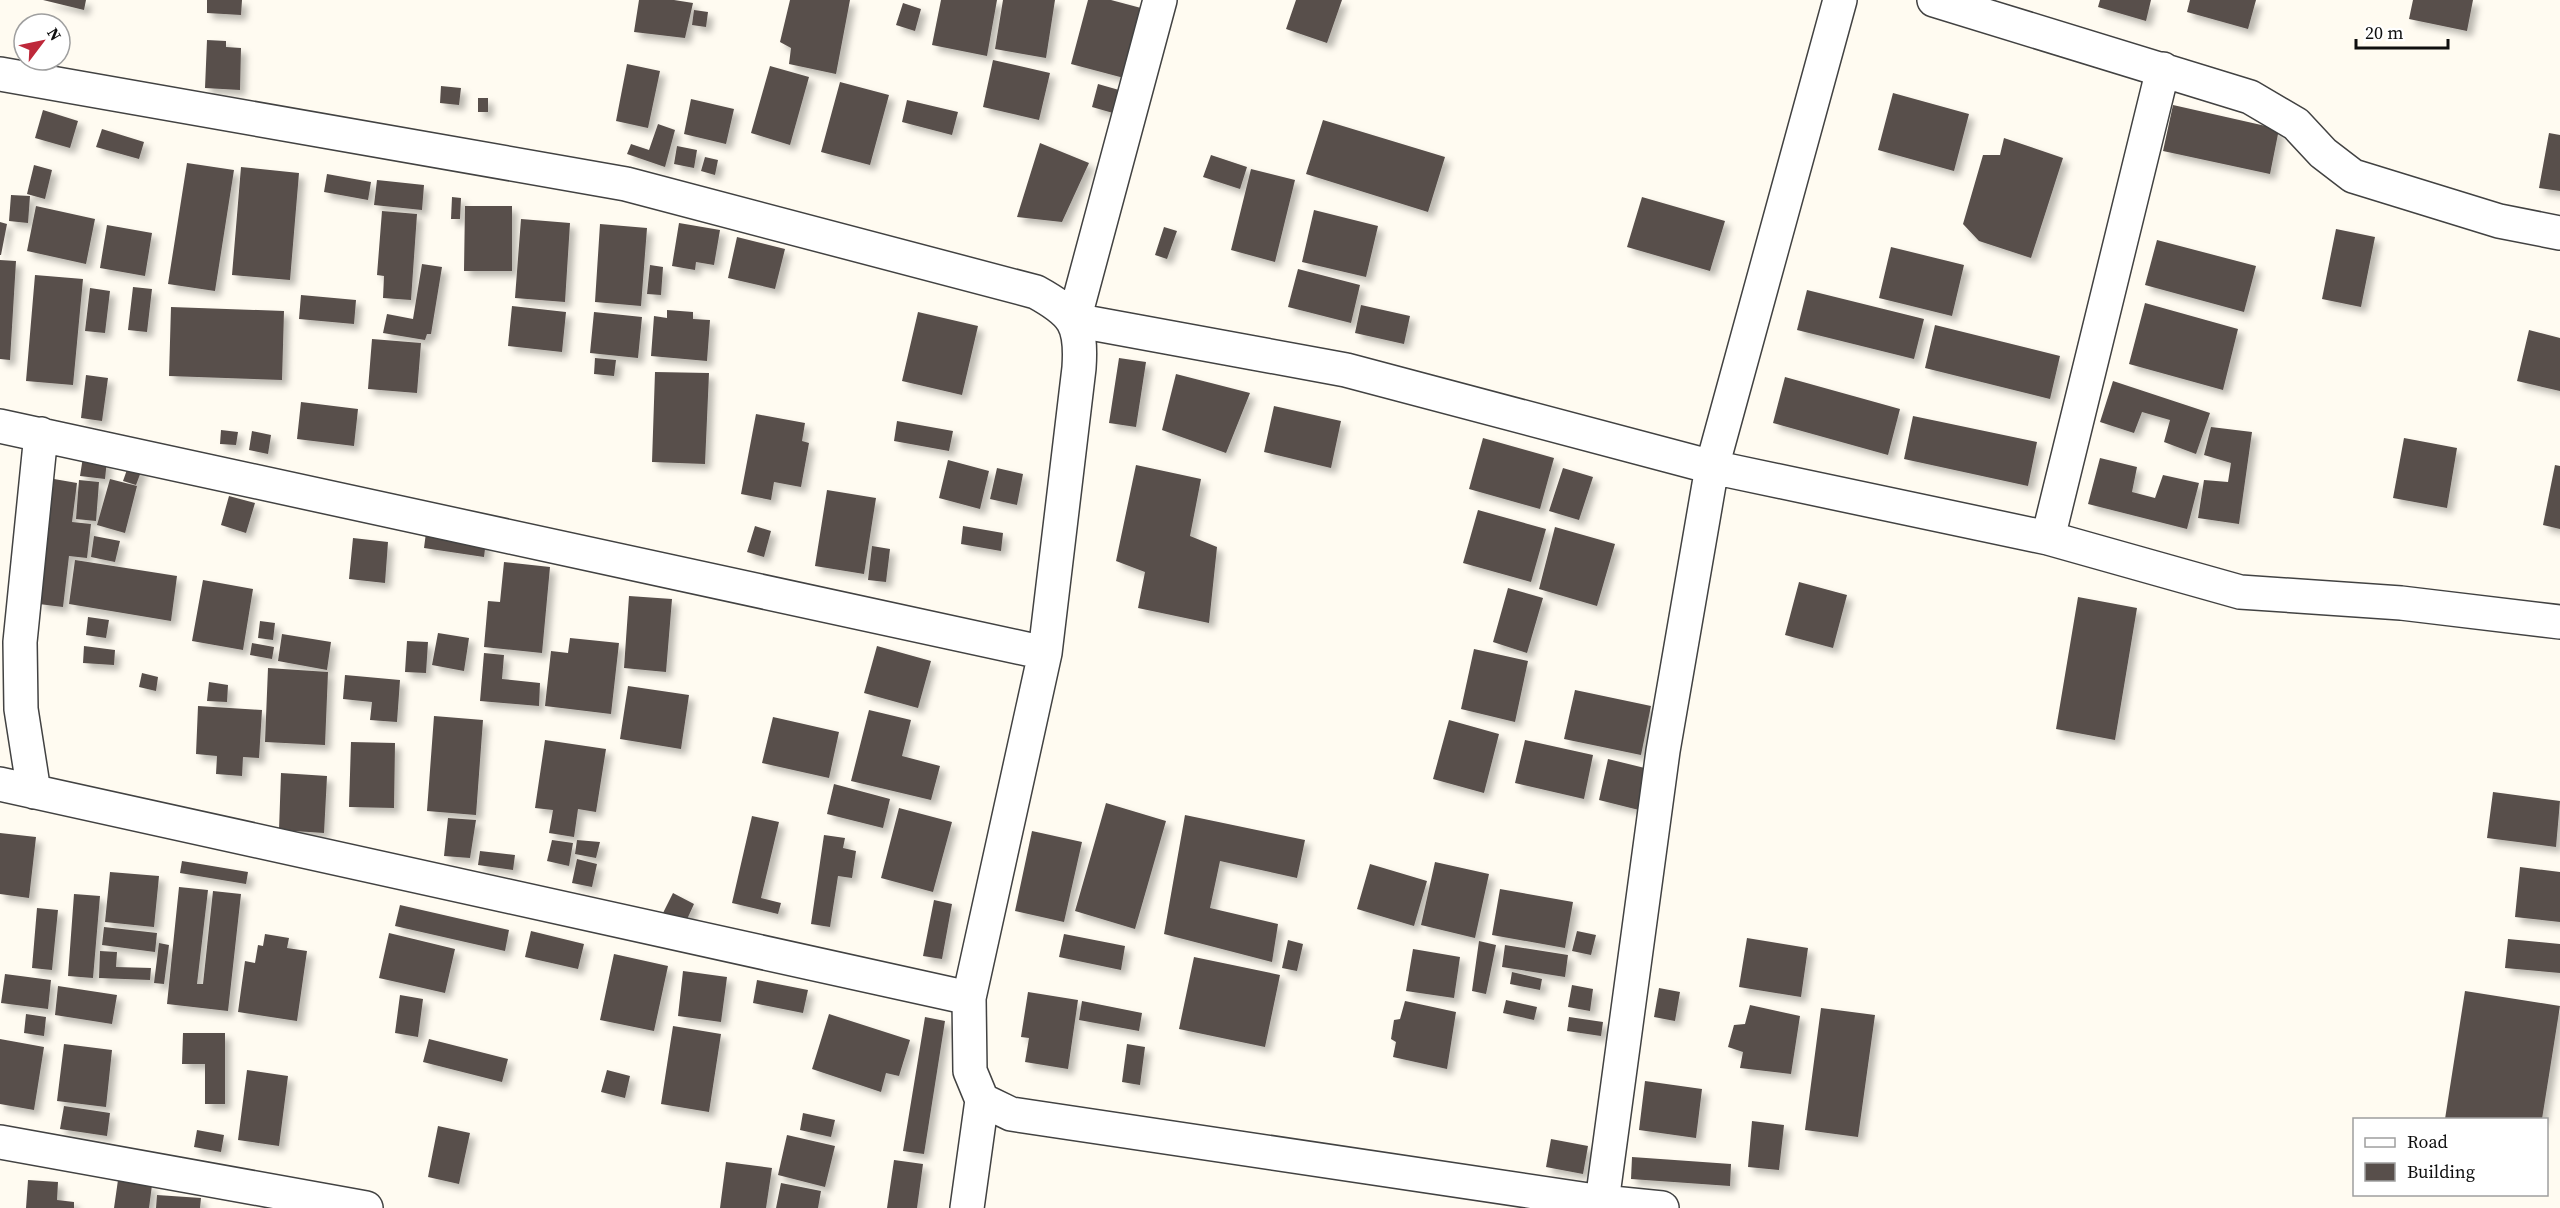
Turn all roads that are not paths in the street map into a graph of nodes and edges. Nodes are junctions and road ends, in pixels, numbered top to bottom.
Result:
1 (1160, 0) edge
2 (1840, 0) edge
3 (1934, 0) edge
4 (2163, 69) junction
5 (0, 74) edge
6 (2560, 233) edge
7 (1074, 320) junction
8 (0, 426) edge
9 (41, 434) junction
10 (1712, 467) junction
11 (2049, 538) junction
12 (2560, 622) edge
13 (20, 642) junction
14 (1045, 653) junction
15 (0, 668) edge
16 (0, 784) edge
17 (34, 792) junction
18 (969, 998) junction
19 (982, 1100) junction
20 (0, 1142) edge
21 (1602, 1202) junction
22 (366, 1208) edge
23 (967, 1208) edge
24 (1662, 1208) edge

1 - 7 street
2 - 10 street
3 - 4 street
4 - 6 street
4 - 11 street
5 - 7 street
7 - 10 street
7 - 14 street
8 - 9 street
9 - 13 street
9 - 14 street
10 - 11 street
10 - 21 street
11 - 12 street
13 - 15 street
13 - 17 street
14 - 18 street
16 - 17 street
17 - 18 street
18 - 19 street
19 - 21 street
19 - 23 street
20 - 22 street
21 - 24 street

